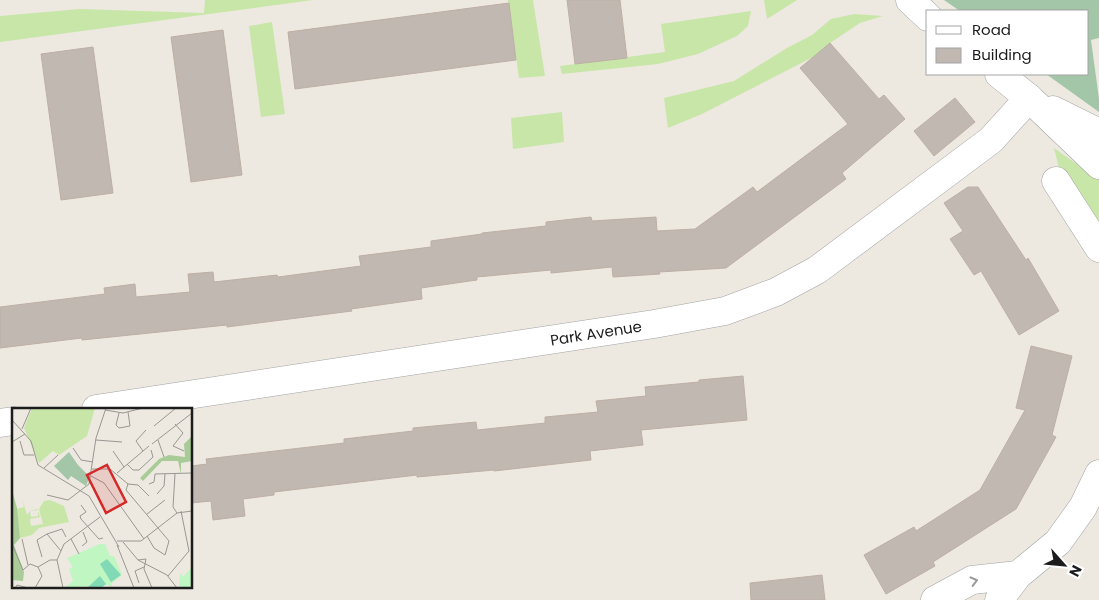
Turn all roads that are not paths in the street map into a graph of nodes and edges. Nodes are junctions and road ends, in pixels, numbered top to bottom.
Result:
1 (910, 0) edge
2 (926, 14) edge
3 (1000, 75) edge
4 (1029, 98) junction
5 (1099, 133) edge
6 (1099, 165) edge
7 (1056, 181) dead end
8 (1099, 248) edge
9 (103, 408) edge
10 (1099, 474) edge
11 (1018, 575) junction
12 (935, 600) edge
13 (999, 600) edge

1 - 2 street
3 - 4 street
4 - 5 street
4 - 6 street
4 - 9 street, Park Avenue
7 - 8 street
10 - 11 street
12 -> 11 street
11 - 13 street

